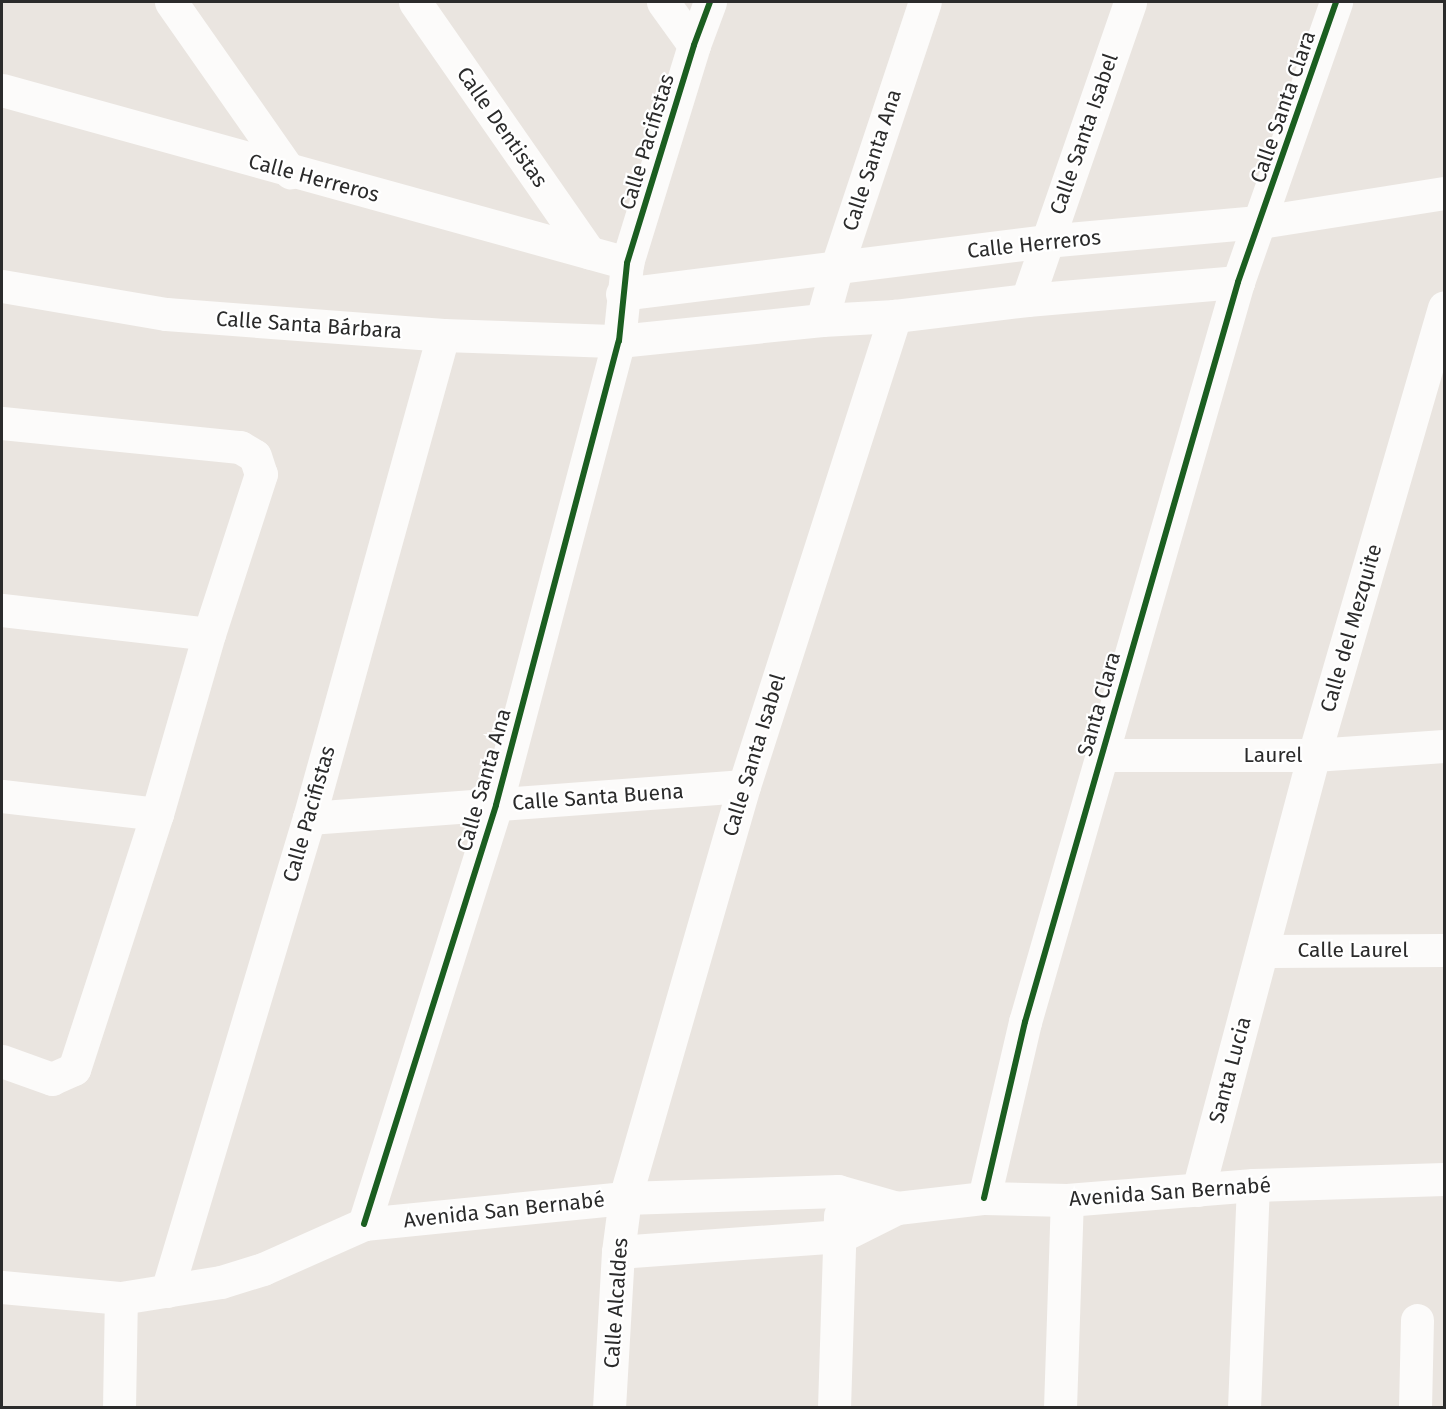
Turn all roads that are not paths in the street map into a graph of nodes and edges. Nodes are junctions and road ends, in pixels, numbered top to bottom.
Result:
1 (171, 2) edge
2 (415, 2) edge
3 (663, 2) edge
4 (710, 2) edge
5 (925, 2) edge
6 (1130, 2) edge
7 (1336, 2) edge
8 (694, 45) junction
9 (3, 89) edge
10 (290, 172) junction
11 (1444, 193) edge
12 (1261, 222) junction
13 (1046, 241) junction
14 (590, 252) junction
15 (837, 266) junction
16 (625, 278) junction
17 (1238, 282) junction
18 (2, 286) edge
19 (1027, 300) junction
20 (1444, 307) edge
21 (895, 316) junction
22 (822, 320) junction
23 (443, 335) junction
24 (619, 341) junction
25 (2, 423) edge
26 (2, 610) edge
27 (209, 634) junction
28 (1444, 746) edge
29 (1102, 755) junction
30 (1314, 755) junction
31 (744, 786) junction
32 (2, 796) edge
33 (496, 805) junction
34 (157, 814) junction
35 (309, 818) junction
36 (1444, 950) edge
37 (1262, 951) junction
38 (2, 1061) edge
39 (1444, 1179) edge
40 (1253, 1185) junction
41 (1198, 1190) junction
42 (838, 1191) junction
43 (625, 1198) junction
44 (984, 1198) junction
45 (1067, 1200) junction
46 (897, 1208) junction
47 (364, 1224) junction
48 (841, 1236) junction
49 (618, 1252) junction
50 (2, 1287) edge
51 (167, 1291) junction
52 (121, 1298) junction
53 (1417, 1320) dead end
54 (119, 1407) edge
55 (609, 1407) edge
56 (834, 1407) edge
57 (1060, 1407) edge
58 (1244, 1407) edge
59 (1416, 1407) edge

1 - 10 street
2 - 14 street, Calle Dentistas
3 - 8 street
4 - 8 street, Calle Pacifistas
5 - 15 street, Calle Santa Ana
6 - 13 street, Calle Santa Isabel
7 - 12 street, Calle Santa Clara
8 - 16 street, Calle Pacifistas
9 - 10 street, Calle Herreros
10 - 14 street, Calle Herreros
11 - 12 street, Calle Herreros
12 - 13 street, Calle Herreros
12 - 17 street, Santa Clara
13 - 15 street, Calle Herreros
13 - 19 street, Calle Santa Isabel
14 - 16 street, Calle Herreros
15 - 16 street, Calle Herreros
15 - 22 street, Calle Santa Ana
16 - 24 street, Calle Pacifistas
17 - 19 street
17 - 29 street, Santa Clara
18 - 23 street, Calle Santa Bárbara
19 - 21 street
20 - 30 street, Calle del Mezquite
21 - 22 street
21 - 31 street, Calle Santa Isabel
22 - 24 street
23 - 24 street, Calle Santa Bárbara
23 - 35 street, Calle Pacifistas
24 - 33 street, Calle Santa Ana
25 - 27 street
26 - 27 street
27 - 34 street
28 - 30 street, Laurel
29 - 30 street, Laurel
29 - 44 street, Santa Clara
30 - 37 street, Calle del Mezquite
31 - 33 street, Calle Santa Buena
31 - 43 street, Calle Santa Isabel
32 - 34 street
33 - 35 street, Calle Santa Buena
33 - 47 street, Calle Santa Ana
34 - 38 street
35 - 51 street, Calle Pacifistas
36 - 37 street, Calle Laurel
37 - 41 street, Santa Lucia
39 - 40 street, Avenida San Bernabé
40 - 41 street, Avenida San Bernabé
40 - 58 street
41 - 45 street, Avenida San Bernabé
42 - 43 street, Avenida San Bernabé
42 - 46 street, Avenida San Bernabé
42 - 48 street
43 - 47 street, Avenida San Bernabé
43 - 49 street, Calle Alcaldes
44 - 45 street, Avenida San Bernabé
44 - 46 street, Avenida San Bernabé
45 - 57 street
46 - 48 street, Avenida San Bernabé
47 - 51 street, Avenida San Bernabé
48 - 49 street, Avenida San Bernabé
48 - 56 street
49 - 55 street, Calle Alcaldes
50 - 52 street, Avenida San Bernabé
51 - 52 street, Avenida San Bernabé
52 - 54 street
53 - 59 street

